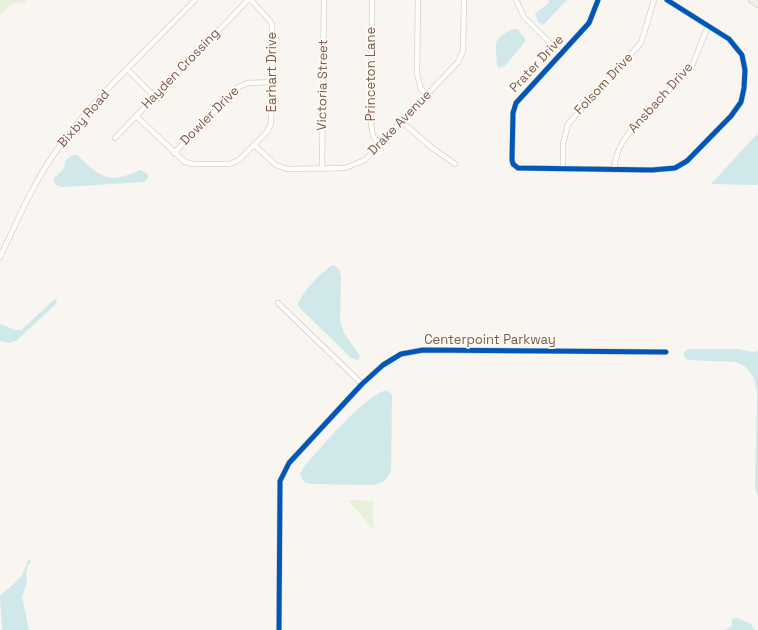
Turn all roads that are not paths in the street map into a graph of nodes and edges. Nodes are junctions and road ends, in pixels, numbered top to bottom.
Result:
1 (195, 0) edge
2 (248, 0) edge
3 (251, 0) edge
4 (324, 0) edge
5 (372, 0) edge
6 (418, 0) edge
7 (464, 0) edge
8 (516, 0) edge
9 (598, 0) edge
10 (654, 0) edge
11 (667, 0) edge
12 (752, 0) edge
13 (758, 4) edge
14 (708, 26) junction
15 (560, 54) junction
16 (128, 70) junction
17 (272, 82) junction
18 (427, 95) junction
19 (154, 96) junction
20 (136, 116) junction
21 (402, 122) junction
22 (115, 138) dead end
23 (380, 145) junction
24 (255, 146) junction
25 (174, 153) junction
26 (455, 164) dead end
27 (322, 169) junction
28 (563, 169) junction
29 (614, 170) junction
30 (0, 257) edge
31 (278, 302) dead end
32 (666, 352) dead end
33 (362, 384) junction
34 (279, 630) edge

1 - 16 street, Bixby Road
2 - 19 street, Hayden Crossing
3 - 17 street, Earhart Drive
4 - 27 street, Victoria Street
5 - 23 street, Princeton Lane
6 - 18 street
7 - 18 street, Drake Avenue
8 - 15 street
9 - 15 street, Prater Drive
10 - 28 street, Folsom Drive
11 - 14 street
12 - 13 main road
14 - 29 street, Ansbach Drive
14 - 29 street
15 - 28 street, Prater Drive
16 - 19 street
16 - 30 street, Bixby Road
17 - 24 street, Earhart Drive
17 - 25 street, Dowler Drive
18 - 21 street, Drake Avenue
19 - 20 street, Hayden Crossing
20 - 22 street, Hayden Crossing
20 - 25 street, Earhart Drive
21 - 23 street, Drake Avenue
21 - 26 street
23 - 27 street, Drake Avenue
24 - 25 street, Earhart Drive
24 - 27 street, Drake Avenue
28 - 29 street
31 - 33 street
32 - 33 street, Centerpoint Parkway
33 - 34 street, Centerpoint Parkway

